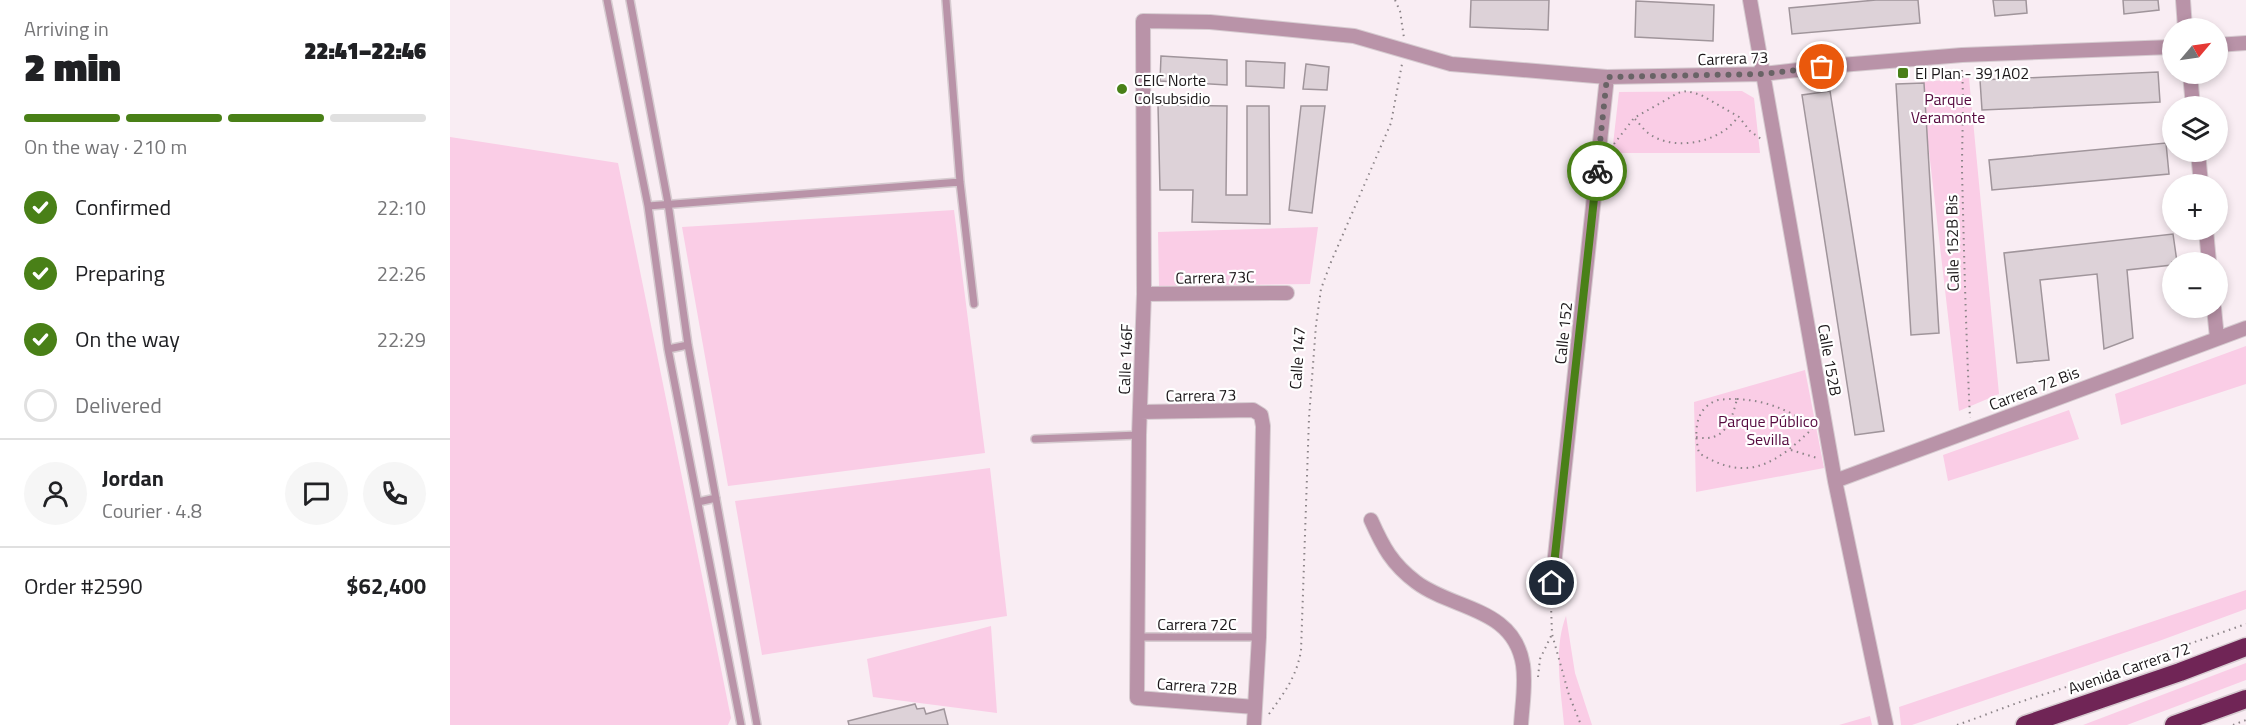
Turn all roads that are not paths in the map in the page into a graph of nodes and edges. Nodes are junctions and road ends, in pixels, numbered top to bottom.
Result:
1 (607, 0) edge
2 (630, 0) edge
3 (946, 0) edge
4 (1750, 0) edge
5 (2183, 0) edge
6 (2185, 18) edge
7 (1143, 21) joint
8 (2246, 43) edge
9 (2228, 44) edge
10 (2162, 47) edge
11 (1763, 74) junction
12 (1607, 77) junction
13 (960, 182) junction
14 (668, 203) junction
15 (648, 206) junction
16 (1287, 292) dead end
17 (1144, 294) junction
18 (974, 304) dead end
19 (2215, 318) edge
20 (2246, 328) edge
21 (2217, 338) junction
22 (688, 345) junction
23 (668, 349) junction
24 (1140, 412) junction
25 (1139, 435) junction
26 (1035, 439) dead end
27 (1835, 481) junction
28 (716, 498) junction
29 (698, 502) junction
30 (1371, 520) dead end
31 (1551, 593) road end
32 (1136, 637) junction
33 (1259, 637) junction
34 (2246, 647) edge
35 (1137, 698) joint
36 (2246, 699) edge
37 (1255, 707) junction
38 (741, 725) edge
39 (750, 725) edge
40 (757, 725) edge
41 (1254, 725) edge
42 (1521, 725) edge
43 (1886, 725) edge
44 (2025, 725) edge
45 (2174, 725) edge

1 - 15 lane
2 - 14 lane
3 - 13 lane
4 - 11 street, Calle 152B
5 - 6 street
7 - 12 street, Carrera 73
7 - 17 street, Calle 146F
8 - 9 street
10 - 11 street, Carrera 73
11 - 12 street, Carrera 73
11 - 27 street, Calle 152B
12 - 31 street, Calle 152
13 - 14 lane
13 - 18 lane
14 - 15 lane
14 - 22 lane
15 - 23 lane
16 - 17 street, Carrera 73C
17 - 24 street, Calle 146F
19 - 21 street
20 - 21 street, Carrera 72 Bis
21 - 27 street, Carrera 72 Bis
22 - 23 lane
22 - 28 lane
23 - 29 lane
24 - 25 street, Calle 146F
24 - 33 street, Carrera 73
25 - 26 lane
25 - 32 street, Calle 146F
27 - 43 street, Calle 152B
28 - 29 lane
28 - 40 lane
29 - 38 lane
30 - 42 street
32 - 33 lane, Carrera 72C
32 - 35 street, Calle 146F
33 - 37 street
34 - 44 highway, Avenida Carrera 72
35 - 37 street, Carrera 72B
36 - 45 highway
37 - 41 street
39 - 40 lane

